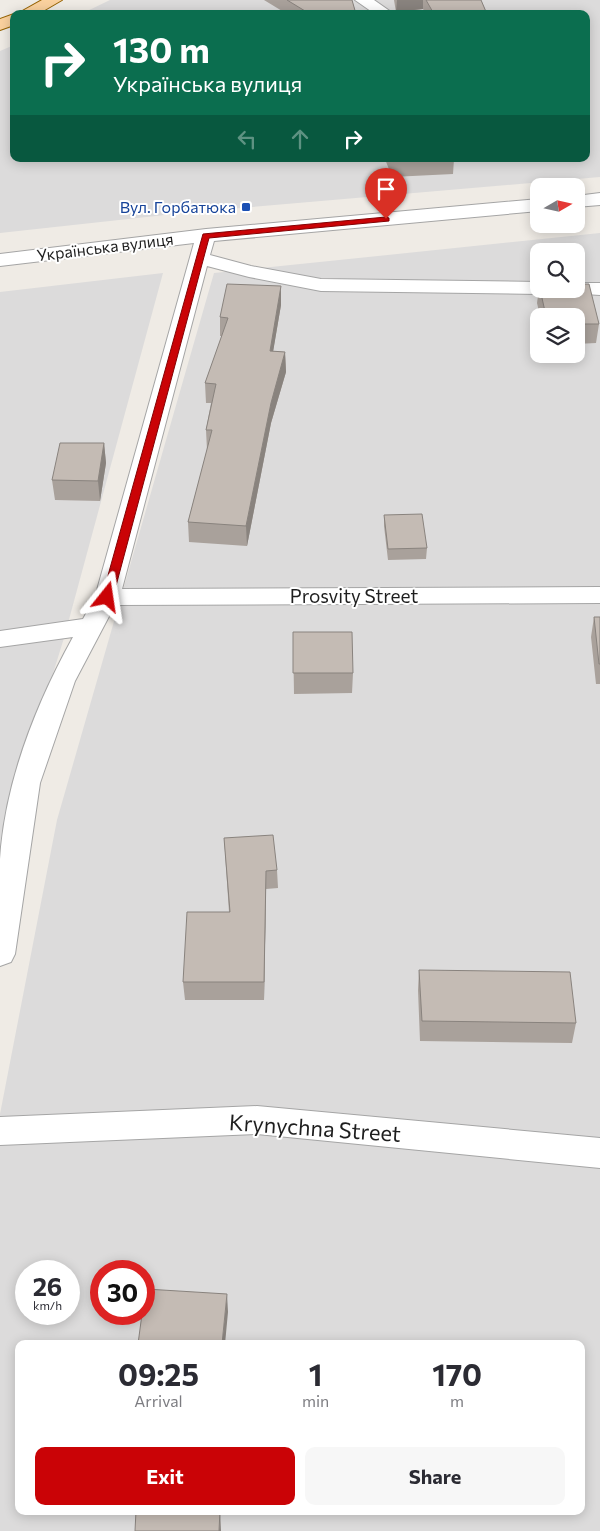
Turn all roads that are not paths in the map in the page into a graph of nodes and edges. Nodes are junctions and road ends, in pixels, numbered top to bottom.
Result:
1 (54, 0) edge
2 (363, 0) edge
3 (33, 10) edge
4 (379, 10) edge
5 (600, 199) edge
6 (585, 201) edge
7 (530, 206) edge
8 (206, 236) junction
9 (200, 258) junction
10 (0, 260) edge
11 (530, 288) edge
12 (585, 289) edge
13 (600, 289) edge
14 (600, 595) edge
15 (107, 597) junction
16 (90, 626) junction
17 (0, 639) edge
18 (0, 954) edge
19 (0, 1131) edge
20 (600, 1153) edge

1 - 3 main road
2 - 4 street
5 - 6 street
7 - 8 street, Українська вулиця
8 - 9 street
8 - 10 street, Українська вулиця
9 - 11 street, Українська вулиця
9 - 15 street
12 - 13 street
14 - 15 street, Prosvity Street
15 - 16 street
16 - 17 street
16 - 18 street
19 - 20 street, Krynychna Street

